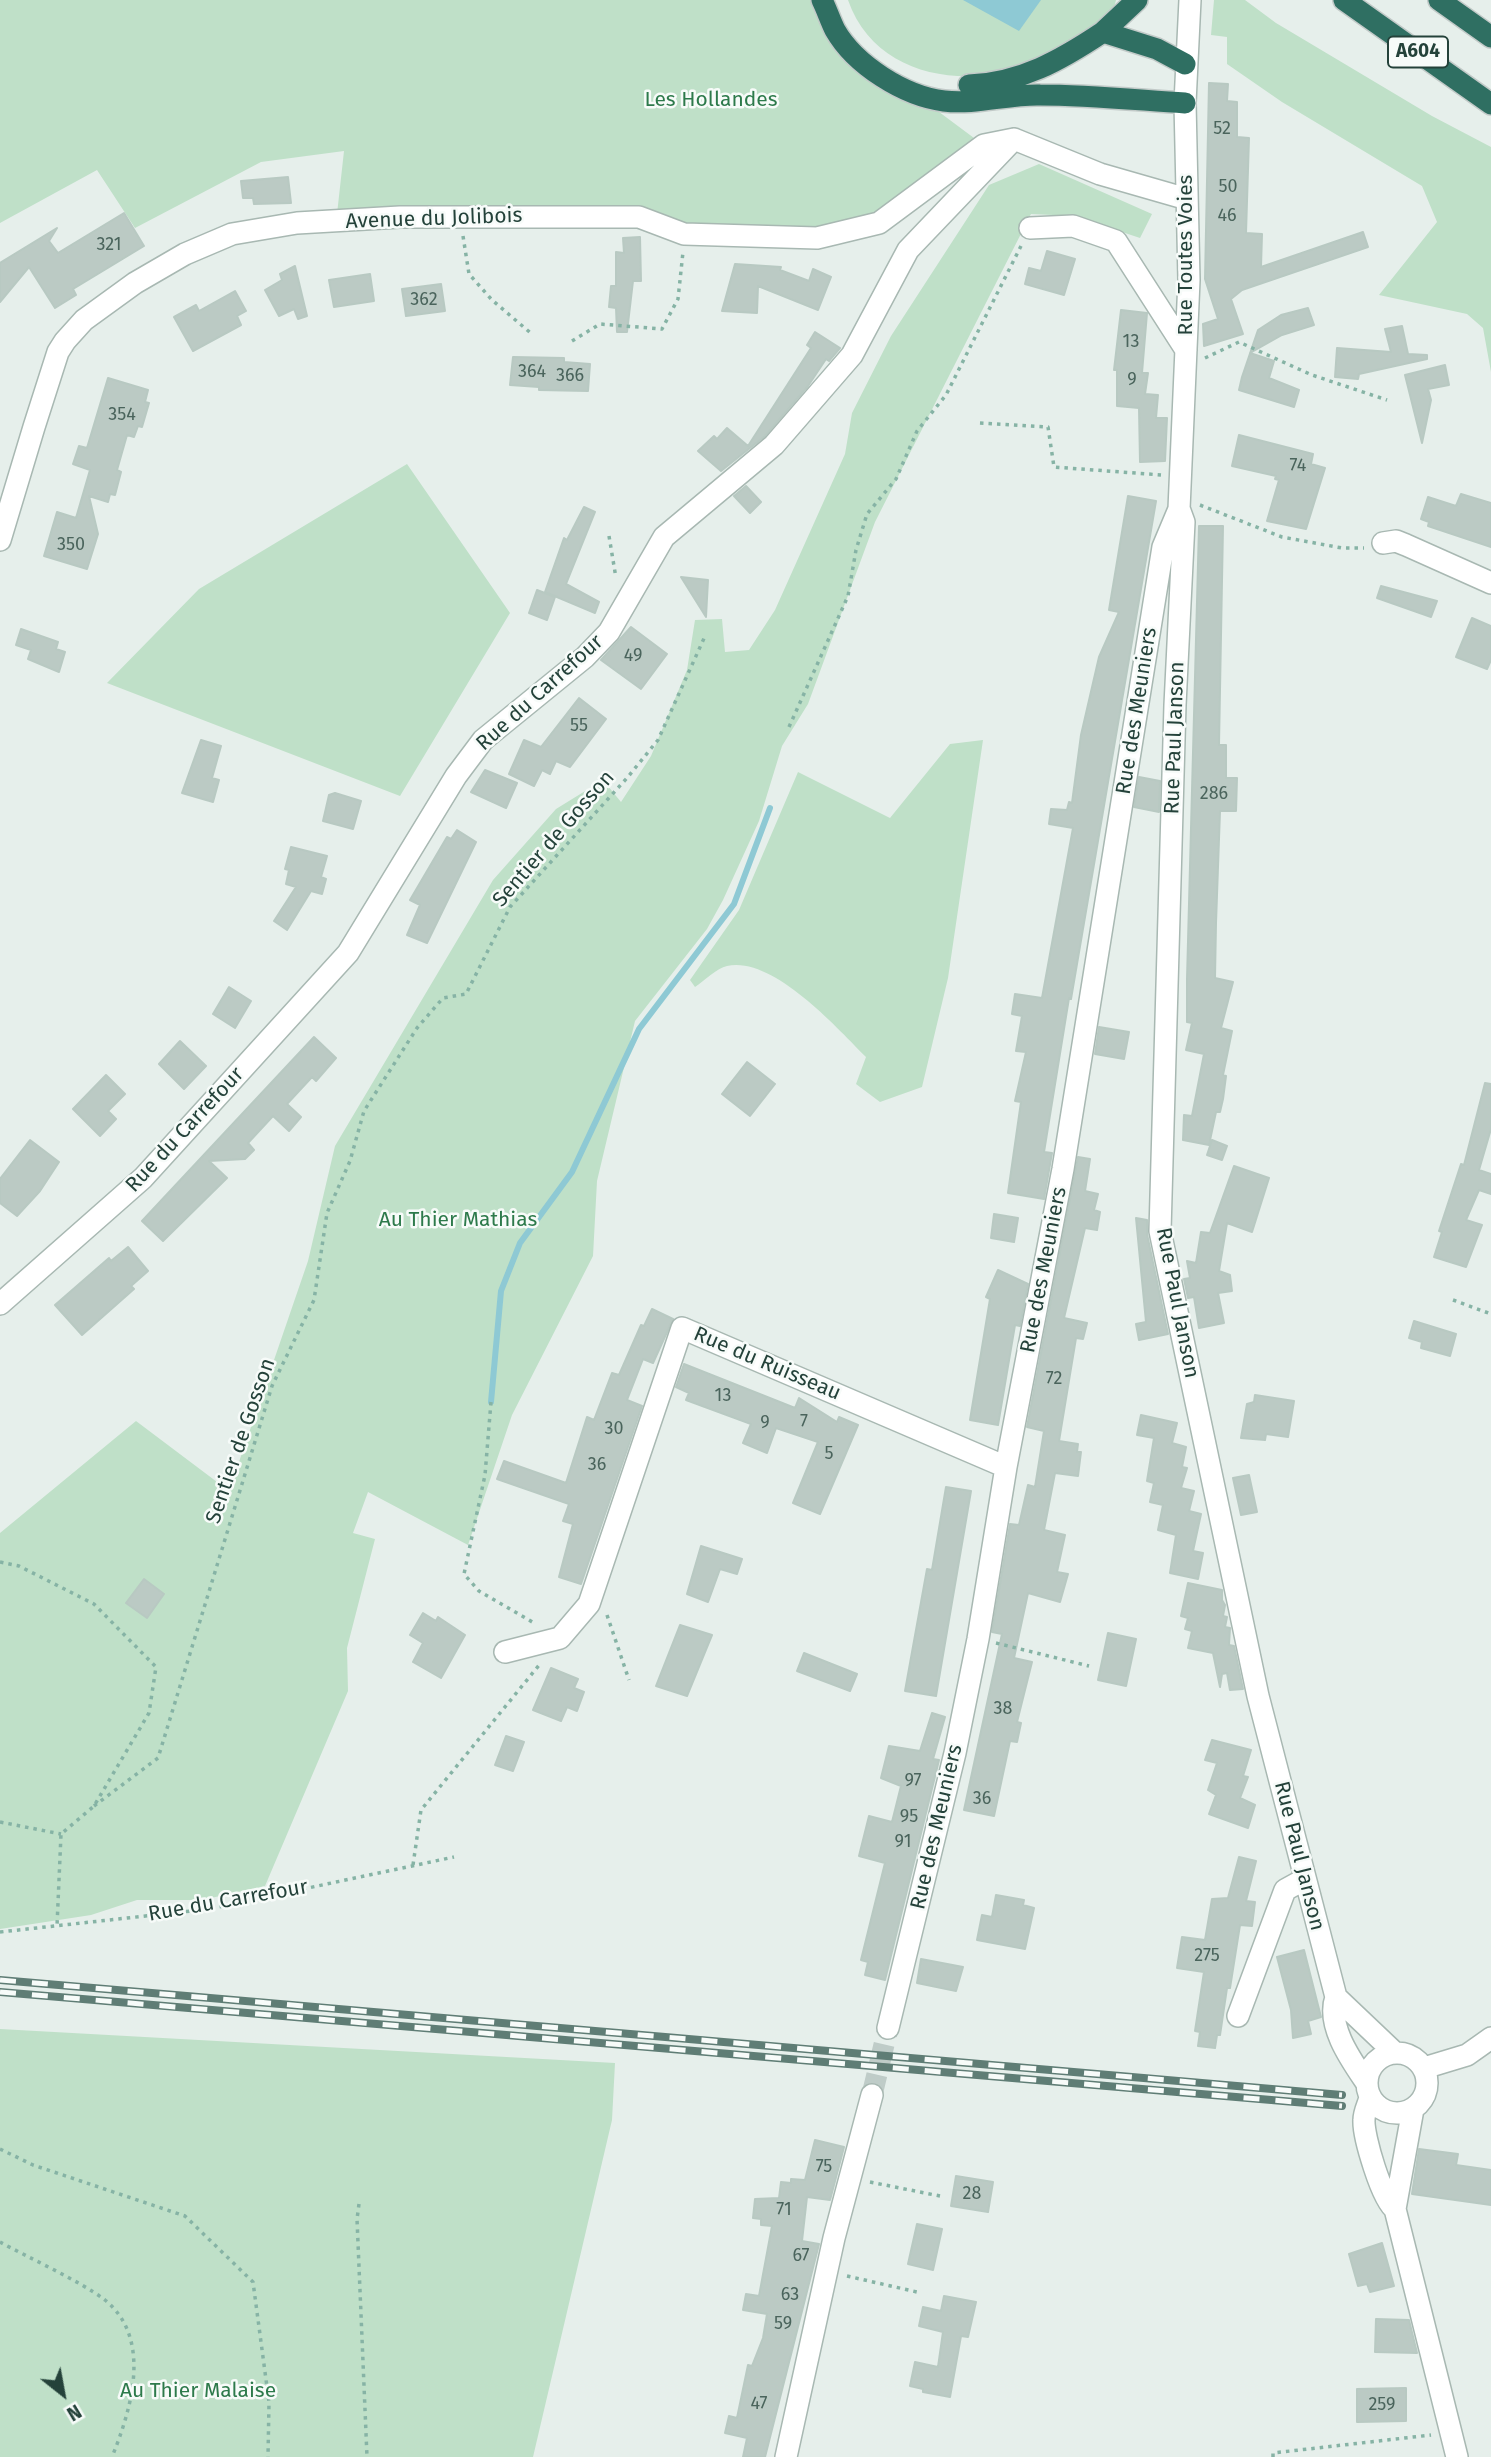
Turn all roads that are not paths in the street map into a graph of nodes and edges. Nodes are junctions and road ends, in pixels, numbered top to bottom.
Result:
1 (822, 0) edge
2 (834, 0) edge
3 (1137, 0) edge
4 (1190, 0) edge
5 (1344, 0) edge
6 (1439, 0) edge
7 (1103, 32) junction
8 (1491, 37) edge
9 (1185, 64) junction
10 (1185, 103) junction
11 (1491, 104) edge
12 (1014, 139) junction
13 (1187, 199) junction
14 (1030, 228) road end
15 (1186, 350) junction
16 (1179, 507) junction
17 (0, 540) edge
18 (1383, 543) road end
19 (1491, 583) edge
20 (0, 1304) edge
21 (1006, 1467) junction
22 (505, 1652) dead end
23 (1305, 1879) junction
24 (1336, 1997) junction
25 (1238, 2016) dead end
26 (888, 2028) tunnel mouth
27 (1491, 2038) edge
28 (1395, 2053) junction
29 (1491, 2056) edge
30 (1426, 2075) junction
31 (1368, 2090) junction
32 (872, 2095) tunnel mouth
33 (1413, 2109) junction
34 (1395, 2209) junction
35 (786, 2457) edge
36 (1457, 2457) edge

1 - 10 highway
2 - 7 highway
3 - 7 highway
4 - 9 street, Rue Toutes Voies
5 - 11 highway, A604
6 - 8 highway, A604
7 - 9 highway
9 - 10 street, Rue Toutes Voies
10 - 13 street, Rue Toutes Voies
12 - 13 street
12 - 17 street, Avenue du Jolibois
12 - 20 street, Rue du Carrefour
13 - 15 street, Rue Toutes Voies
14 - 15 street
15 - 16 street, Rue Toutes Voies
16 - 21 street, Rue des Meuniers
16 - 23 street, Rue Paul Janson
18 - 19 street
21 - 22 street, Rue du Ruisseau
21 - 26 street, Rue des Meuniers
23 - 24 street, Rue Paul Janson
23 - 25 street
24 - 28 street
24 - 31 street, Rue Paul Janson
27 - 30 street
28 - 30 street
28 - 31 street
29 - 30 street
30 - 33 street
31 - 33 street
31 - 34 street
32 - 35 street
33 - 34 street
34 - 36 street

